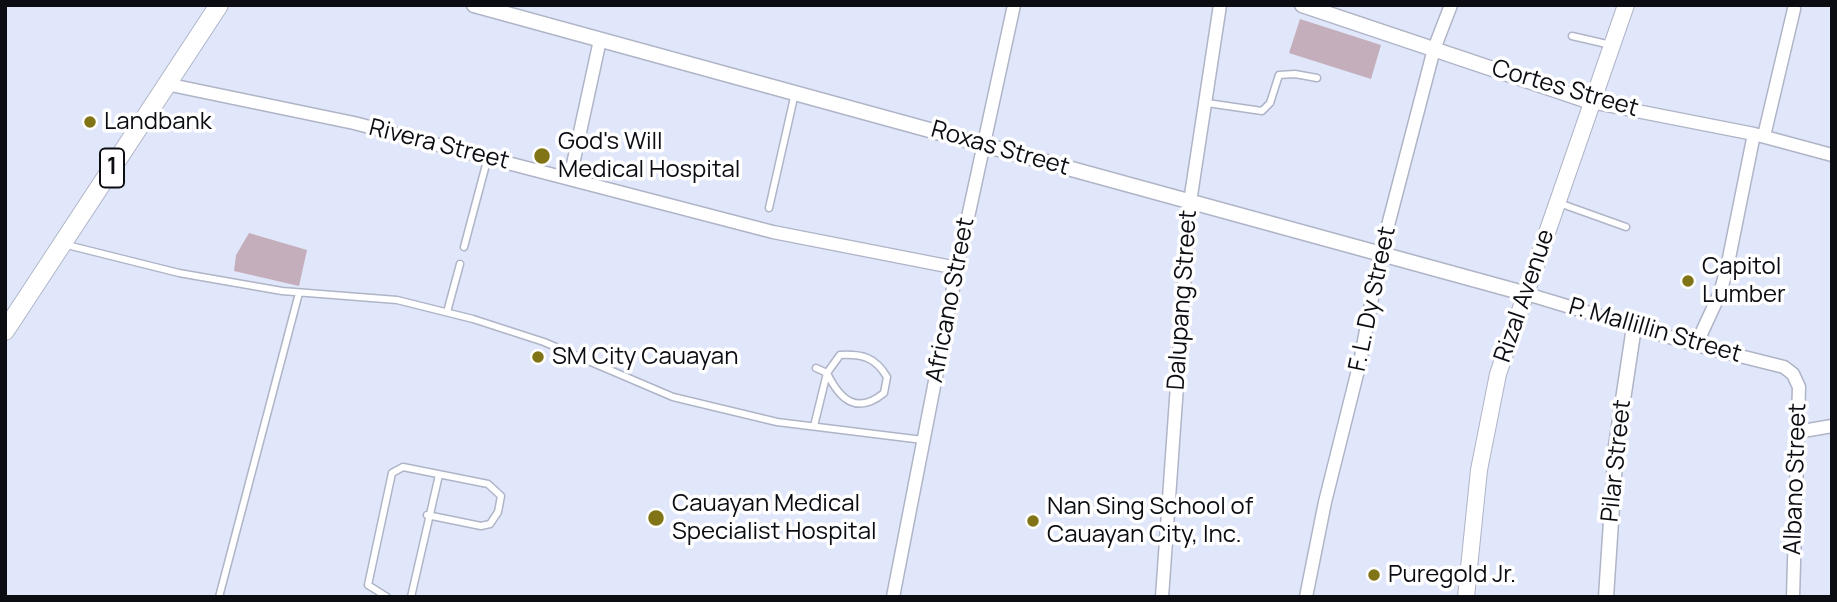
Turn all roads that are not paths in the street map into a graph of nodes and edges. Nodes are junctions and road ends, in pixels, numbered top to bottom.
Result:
1 (219, 5) edge
2 (474, 5) edge
3 (1014, 5) edge
4 (1220, 5) edge
5 (1302, 5) edge
6 (1451, 5) edge
7 (1626, 5) edge
8 (1794, 9) dead end
9 (1572, 36) dead end
10 (600, 40) junction
11 (1612, 45) junction
12 (1434, 49) junction
13 (1317, 78) dead end
14 (166, 84) junction
15 (796, 91) junction
16 (1591, 102) junction
17 (1207, 103) junction
18 (1759, 135) junction
19 (984, 144) junction
20 (1832, 155) edge
21 (488, 157) junction
22 (570, 178) junction
23 (1190, 202) junction
24 (1557, 202) junction
25 (769, 208) dead end
26 (1626, 227) dead end
27 (62, 244) junction
28 (464, 247) dead end
29 (1380, 256) junction
30 (460, 264) dead end
31 (957, 268) junction
32 (299, 293) junction
33 (1527, 294) junction
34 (447, 312) junction
35 (1634, 327) junction
36 (5, 331) edge
37 (1696, 345) junction
38 (1784, 367) joint
39 (816, 368) dead end
40 (827, 373) junction
41 (814, 426) junction
42 (1832, 426) edge
43 (1797, 432) junction
44 (923, 440) junction
45 (439, 475) junction
46 (428, 515) junction
47 (219, 597) edge
48 (387, 597) edge
49 (411, 597) edge
50 (893, 597) edge
51 (1162, 597) edge
52 (1306, 597) edge
53 (1466, 597) edge
54 (1606, 597) edge
55 (1793, 597) edge

1 - 14 main road, 1
2 - 10 street, Roxas Street
3 - 19 street, Africano Street
4 - 17 street, Dalupang Street
5 - 12 street, Cortes Street
6 - 12 street, F. L. Dy Street
7 - 11 main road, Rizal Avenue
8 - 18 street
9 - 11 lane
10 - 15 street, Roxas Street
10 - 22 street
11 - 16 main road, Rizal Avenue
12 - 16 street, Cortes Street
12 - 29 street, F. L. Dy Street
13 - 17 lane
14 - 21 street, Rivera Street
14 - 27 main road, 1
15 - 19 street, Roxas Street
15 - 25 lane
16 - 18 street, Cortes Street
16 - 24 main road, Rizal Avenue
17 - 23 street, Dalupang Street
18 - 20 street, Cortes Street
18 - 37 street
19 - 23 street, Roxas Street
19 - 31 street, Africano Street
21 - 22 street, Rivera Street
21 - 28 lane
22 - 31 street, Rivera Street
23 - 29 street, Roxas Street
23 - 51 street, Dalupang Street
24 - 26 lane
24 - 33 main road, Rizal Avenue
27 - 32 lane
27 - 36 main road, 1
29 - 33 street, Roxas Street
29 - 52 street, F. L. Dy Street
30 - 34 lane
31 - 44 street, Africano Street
32 - 34 lane
32 - 47 lane
33 - 35 street, P. Mallillin Street
33 - 53 main road, Rizal Avenue
34 - 41 lane
35 - 37 street, P. Mallillin Street
35 - 54 street, Pilar Street
37 - 38 street, P. Mallillin Street
38 - 43 street, Albano Street
39 - 40 lane
40 - 40 lane
40 - 41 lane
41 - 44 lane
42 - 43 street
43 - 55 street, Albano Street
44 - 50 street, Africano Street
45 - 46 lane
45 - 46 lane
45 - 48 lane
46 - 49 lane

